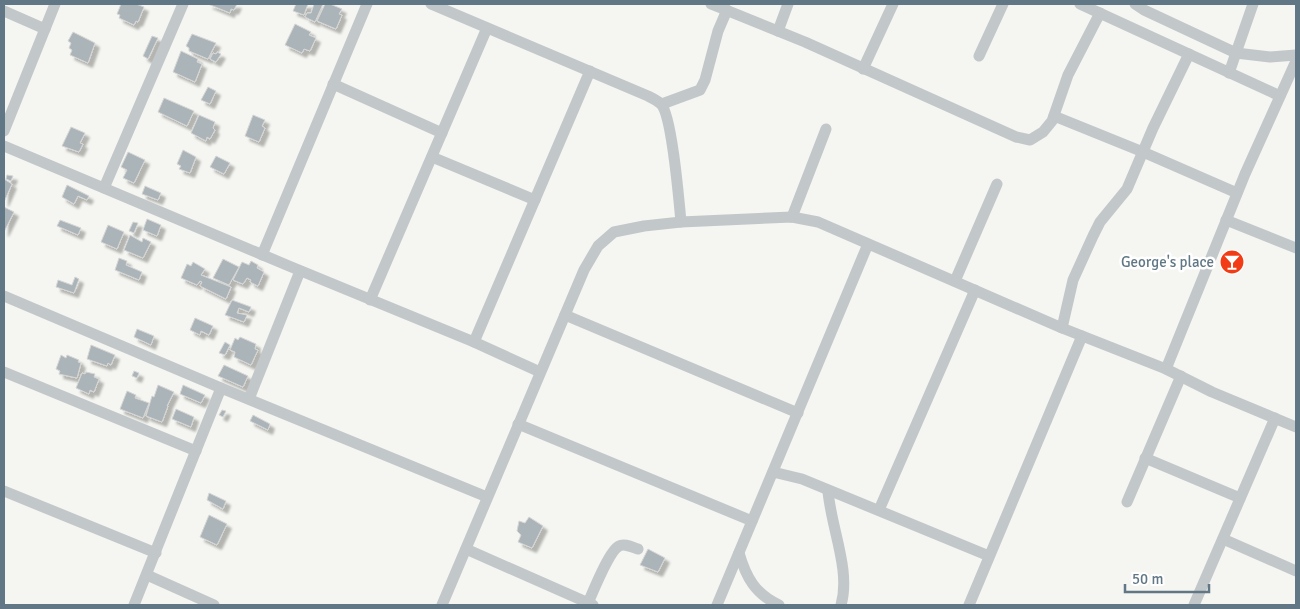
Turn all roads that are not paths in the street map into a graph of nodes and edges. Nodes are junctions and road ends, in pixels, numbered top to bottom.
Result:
1 (55, 4) edge
2 (183, 4) edge
3 (367, 4) edge
4 (431, 4) edge
5 (711, 4) edge
6 (788, 4) edge
7 (893, 4) edge
8 (1003, 4) edge
9 (1080, 4) edge
10 (1135, 4) edge
11 (1253, 4) edge
12 (727, 10) junction
13 (4, 11) edge
14 (1100, 13) junction
15 (488, 28) junction
16 (44, 29) junction
17 (778, 31) junction
18 (1236, 53) junction
19 (1189, 54) junction
20 (1296, 55) edge
21 (979, 56) dead end
22 (1296, 61) edge
23 (863, 69) junction
24 (590, 71) junction
25 (1229, 72) junction
26 (333, 84) junction
27 (1280, 96) junction
28 (662, 104) junction
29 (1054, 116) junction
30 (826, 129) dead end
31 (4, 131) edge
32 (442, 134) junction
33 (4, 146) edge
34 (1143, 152) junction
35 (432, 157) junction
36 (997, 184) dead end
37 (104, 188) junction
38 (1237, 194) junction
39 (535, 200) junction
40 (792, 217) junction
41 (1226, 220) junction
42 (681, 222) junction
43 (868, 244) junction
44 (1296, 248) edge
45 (262, 255) junction
46 (300, 271) junction
47 (955, 281) junction
48 (975, 290) junction
49 (4, 296) edge
50 (370, 300) junction
51 (565, 315) junction
52 (1062, 328) junction
53 (1082, 336) junction
54 (474, 342) junction
55 (1166, 369) junction
56 (4, 372) edge
57 (540, 372) junction
58 (1180, 376) junction
59 (221, 388) junction
60 (249, 399) junction
61 (798, 413) junction
62 (1274, 418) junction
63 (518, 424) junction
64 (1296, 427) edge
65 (196, 451) junction
66 (1145, 458) junction
67 (773, 472) junction
68 (4, 491) edge
69 (828, 491) junction
70 (487, 497) junction
71 (1240, 498) junction
72 (1127, 502) dead end
73 (879, 510) junction
74 (752, 521) junction
75 (1222, 539) junction
76 (466, 549) junction
77 (638, 550) dead end
78 (156, 553) junction
79 (739, 553) junction
80 (989, 556) junction
81 (1296, 571) edge
82 (147, 575) junction
83 (590, 604) edge
84 (134, 605) edge
85 (214, 605) edge
86 (442, 605) edge
87 (717, 605) edge
88 (779, 605) edge
89 (841, 605) edge
90 (969, 605) edge
91 (1194, 605) edge

1 - 16 street
2 - 37 street
3 - 26 street
4 - 15 street
5 - 12 street
6 - 17 street
7 - 23 street
8 - 21 street
9 - 14 street
10 - 18 street
11 - 18 street
12 - 17 street
12 - 28 street
13 - 16 street
14 - 19 street
14 - 29 street
15 - 24 street
15 - 32 street
16 - 31 street
17 - 23 street
18 - 20 street
18 - 25 street
19 - 25 street
19 - 34 street
22 - 27 street
23 - 29 street
24 - 28 street
24 - 39 street
25 - 27 street
26 - 32 street
26 - 45 street
27 - 38 street
28 - 42 street
29 - 34 street
30 - 40 street
32 - 35 street
33 - 37 street
34 - 38 street
34 - 52 street
35 - 39 street
35 - 50 street
36 - 47 street
37 - 45 street
38 - 41 street
39 - 54 street
40 - 42 street
40 - 43 street
41 - 44 street
41 - 55 street
42 - 51 street
43 - 47 street
43 - 61 street
45 - 46 street
46 - 50 street
46 - 60 street
47 - 48 street
48 - 52 street
48 - 73 street
49 - 59 street
50 - 54 street
51 - 57 street
51 - 61 street
52 - 53 street
53 - 55 street
53 - 80 street
54 - 57 street
55 - 58 street
56 - 65 street
57 - 63 street
58 - 62 street
58 - 66 street
59 - 60 street
59 - 65 street
60 - 70 street
61 - 67 street
62 - 64 street
62 - 71 street
63 - 70 street
63 - 74 street
65 - 78 street
66 - 71 street
66 - 72 street
67 - 69 street
67 - 74 street
68 - 78 street
69 - 73 street
69 - 89 street
70 - 76 street
71 - 75 street
73 - 80 street
74 - 79 street
75 - 81 street
75 - 91 street
76 - 83 street
76 - 86 street
77 - 83 street
78 - 82 street
79 - 87 street
79 - 88 street
80 - 90 street
82 - 84 street
82 - 85 street

